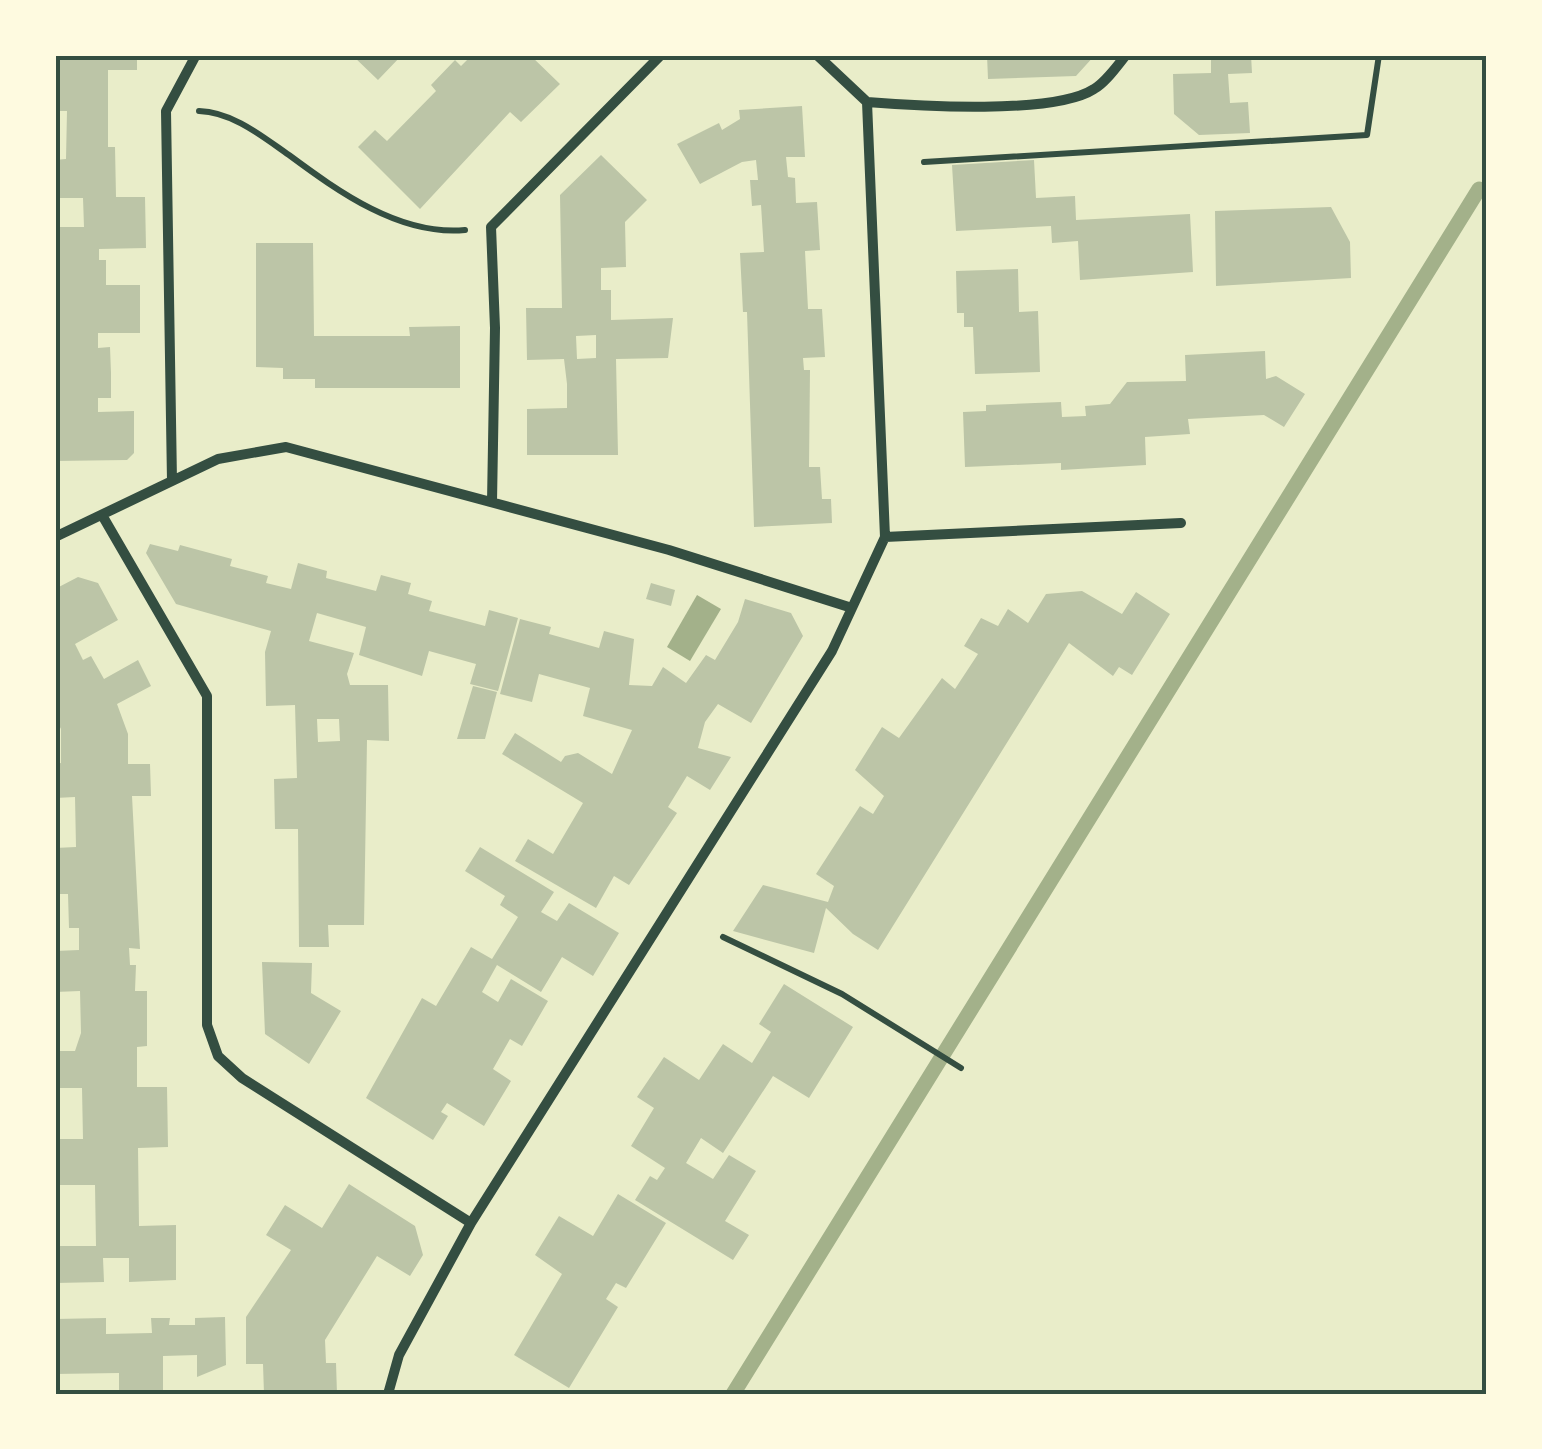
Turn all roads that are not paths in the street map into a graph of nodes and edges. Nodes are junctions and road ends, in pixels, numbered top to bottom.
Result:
1 (196, 55) edge
2 (662, 55) edge
3 (816, 55) edge
4 (1126, 55) edge
5 (868, 102) junction
6 (172, 482) junction
7 (492, 502) junction
8 (102, 514) junction
9 (1181, 523) dead end
10 (55, 536) edge
11 (885, 537) junction
12 (852, 608) junction
13 (471, 1222) junction
14 (388, 1394) edge

1 - 6 street
2 - 7 street
3 - 5 street
4 - 5 street
5 - 11 street
6 - 7 street
6 - 8 street
7 - 12 street
8 - 10 street
8 - 13 street
9 - 11 street
11 - 12 street
12 - 13 street
13 - 14 street

